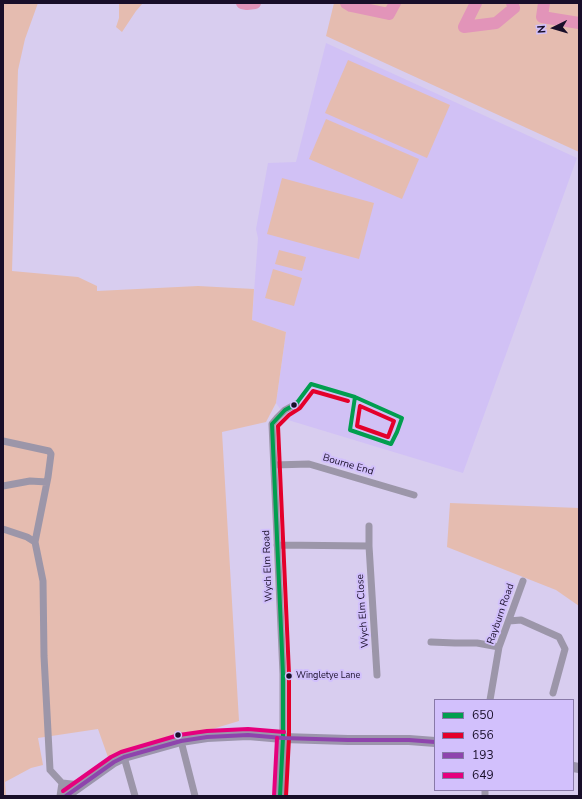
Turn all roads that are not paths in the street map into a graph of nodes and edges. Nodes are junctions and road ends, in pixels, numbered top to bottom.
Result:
1 (296, 404) dead end
2 (3, 441) edge
3 (274, 465) junction
4 (47, 482) junction
5 (3, 486) edge
6 (414, 495) dead end
7 (369, 526) dead end
8 (3, 529) edge
9 (35, 542) junction
10 (277, 545) junction
11 (369, 546) junction
12 (523, 581) dead end
13 (509, 621) junction
14 (432, 642) dead end
15 (499, 647) junction
16 (377, 675) dead end
17 (553, 693) dead end
18 (490, 699) edge
19 (283, 738) junction
20 (181, 741) junction
21 (434, 742) edge
22 (124, 758) junction
23 (62, 783) junction
24 (81, 785) junction
25 (60, 796) edge
26 (66, 796) edge
27 (135, 796) edge
28 (195, 796) edge
29 (280, 796) edge

1 - 3 street, Wych Elm Road
2 - 4 street
3 - 6 street, Bourne End
3 - 10 street, Wych Elm Road
4 - 5 street
4 - 9 street
7 - 11 street, Wych Elm Close
8 - 9 street
9 - 23 street
10 - 11 street
10 - 19 street, Wych Elm Road
11 - 16 street, Wych Elm Close
12 - 13 street, Rayburn Road
13 - 15 street, Rayburn Road
13 - 17 street
14 - 15 street
15 - 18 street, Rayburn Road
19 - 20 street
19 - 21 street
19 - 29 street
20 - 22 street
20 - 28 street
22 - 24 street
22 - 27 street
23 - 24 street
23 - 25 street
24 - 26 street

